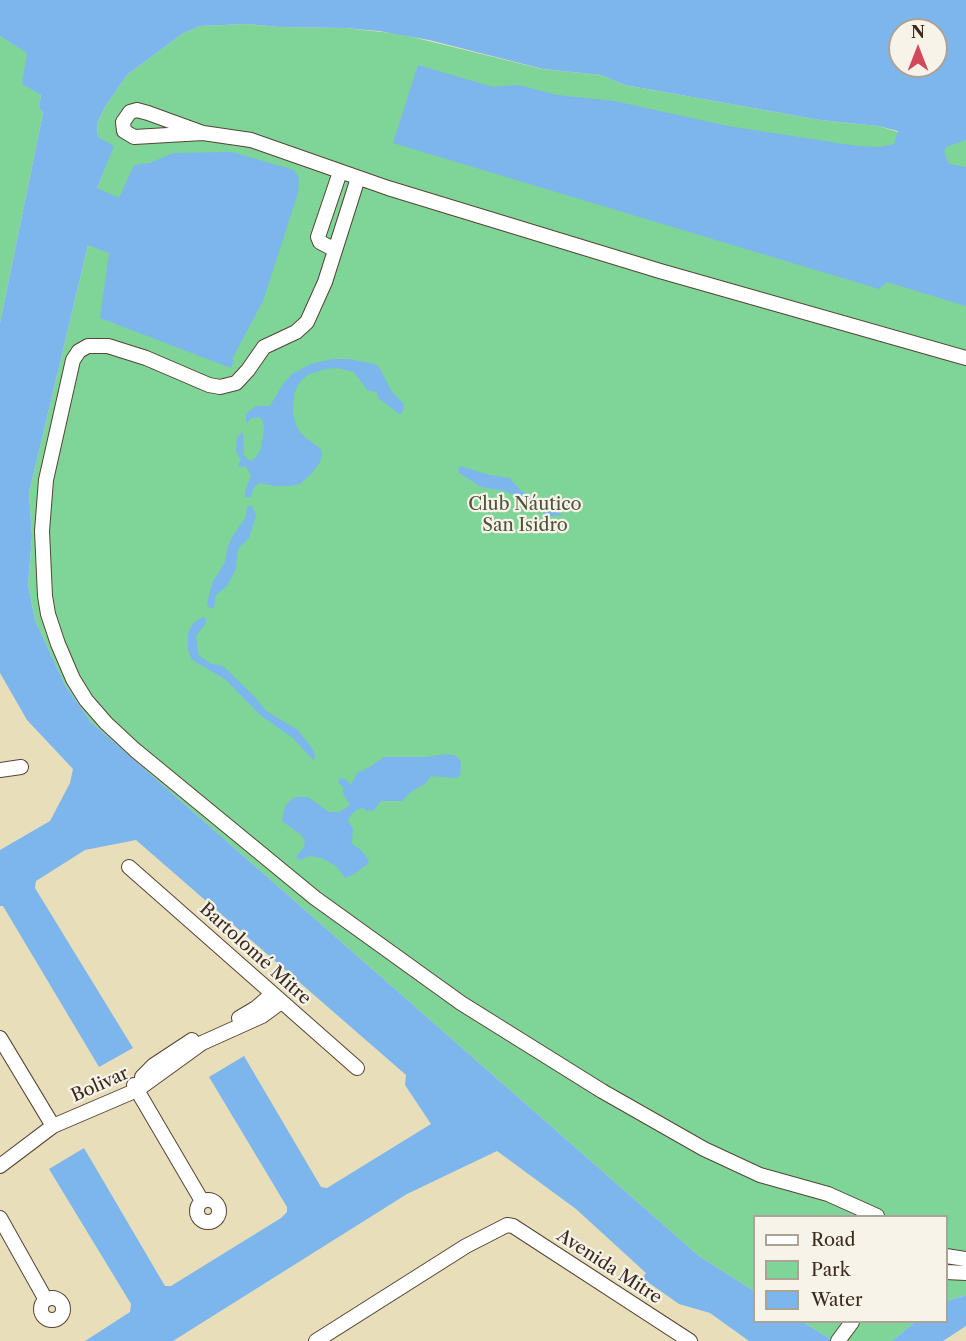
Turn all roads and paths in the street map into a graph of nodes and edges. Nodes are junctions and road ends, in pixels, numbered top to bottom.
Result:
1 (203, 133) junction
2 (340, 172) junction
3 (358, 178) junction
4 (335, 250) junction
5 (966, 358) edge
6 (21, 767) dead end
7 (0, 770) edge
8 (129, 867) dead end
9 (276, 998) junction
10 (0, 1038) edge
11 (357, 1068) dead end
12 (135, 1088) junction
13 (51, 1123) junction
14 (0, 1155) edge
15 (0, 1166) edge
16 (202, 1201) dead end
17 (875, 1215) edge
18 (0, 1218) edge
19 (948, 1256) edge
20 (966, 1259) edge
21 (948, 1272) edge
22 (966, 1273) edge
23 (46, 1300) dead end
24 (851, 1323) edge
25 (839, 1338) edge
26 (316, 1341) edge
27 (690, 1341) edge

1 - 1 street
1 - 2 street
2 - 3 street
2 - 4 street
3 - 4 street
3 - 5 street
4 - 17 street
6 - 7 street
8 - 9 street, Bartolomé Mitre
9 - 11 street, Bartolomé Mitre
9 - 12 street, Bolivar
10 - 13 street
12 - 13 street, Bolivar
12 - 16 street
13 - 14 street, Bolivar
13 - 15 street, Bolivar
18 - 23 street
19 - 20 street
21 - 22 street
24 - 25 street
26 - 27 street, Avenida Mitre

